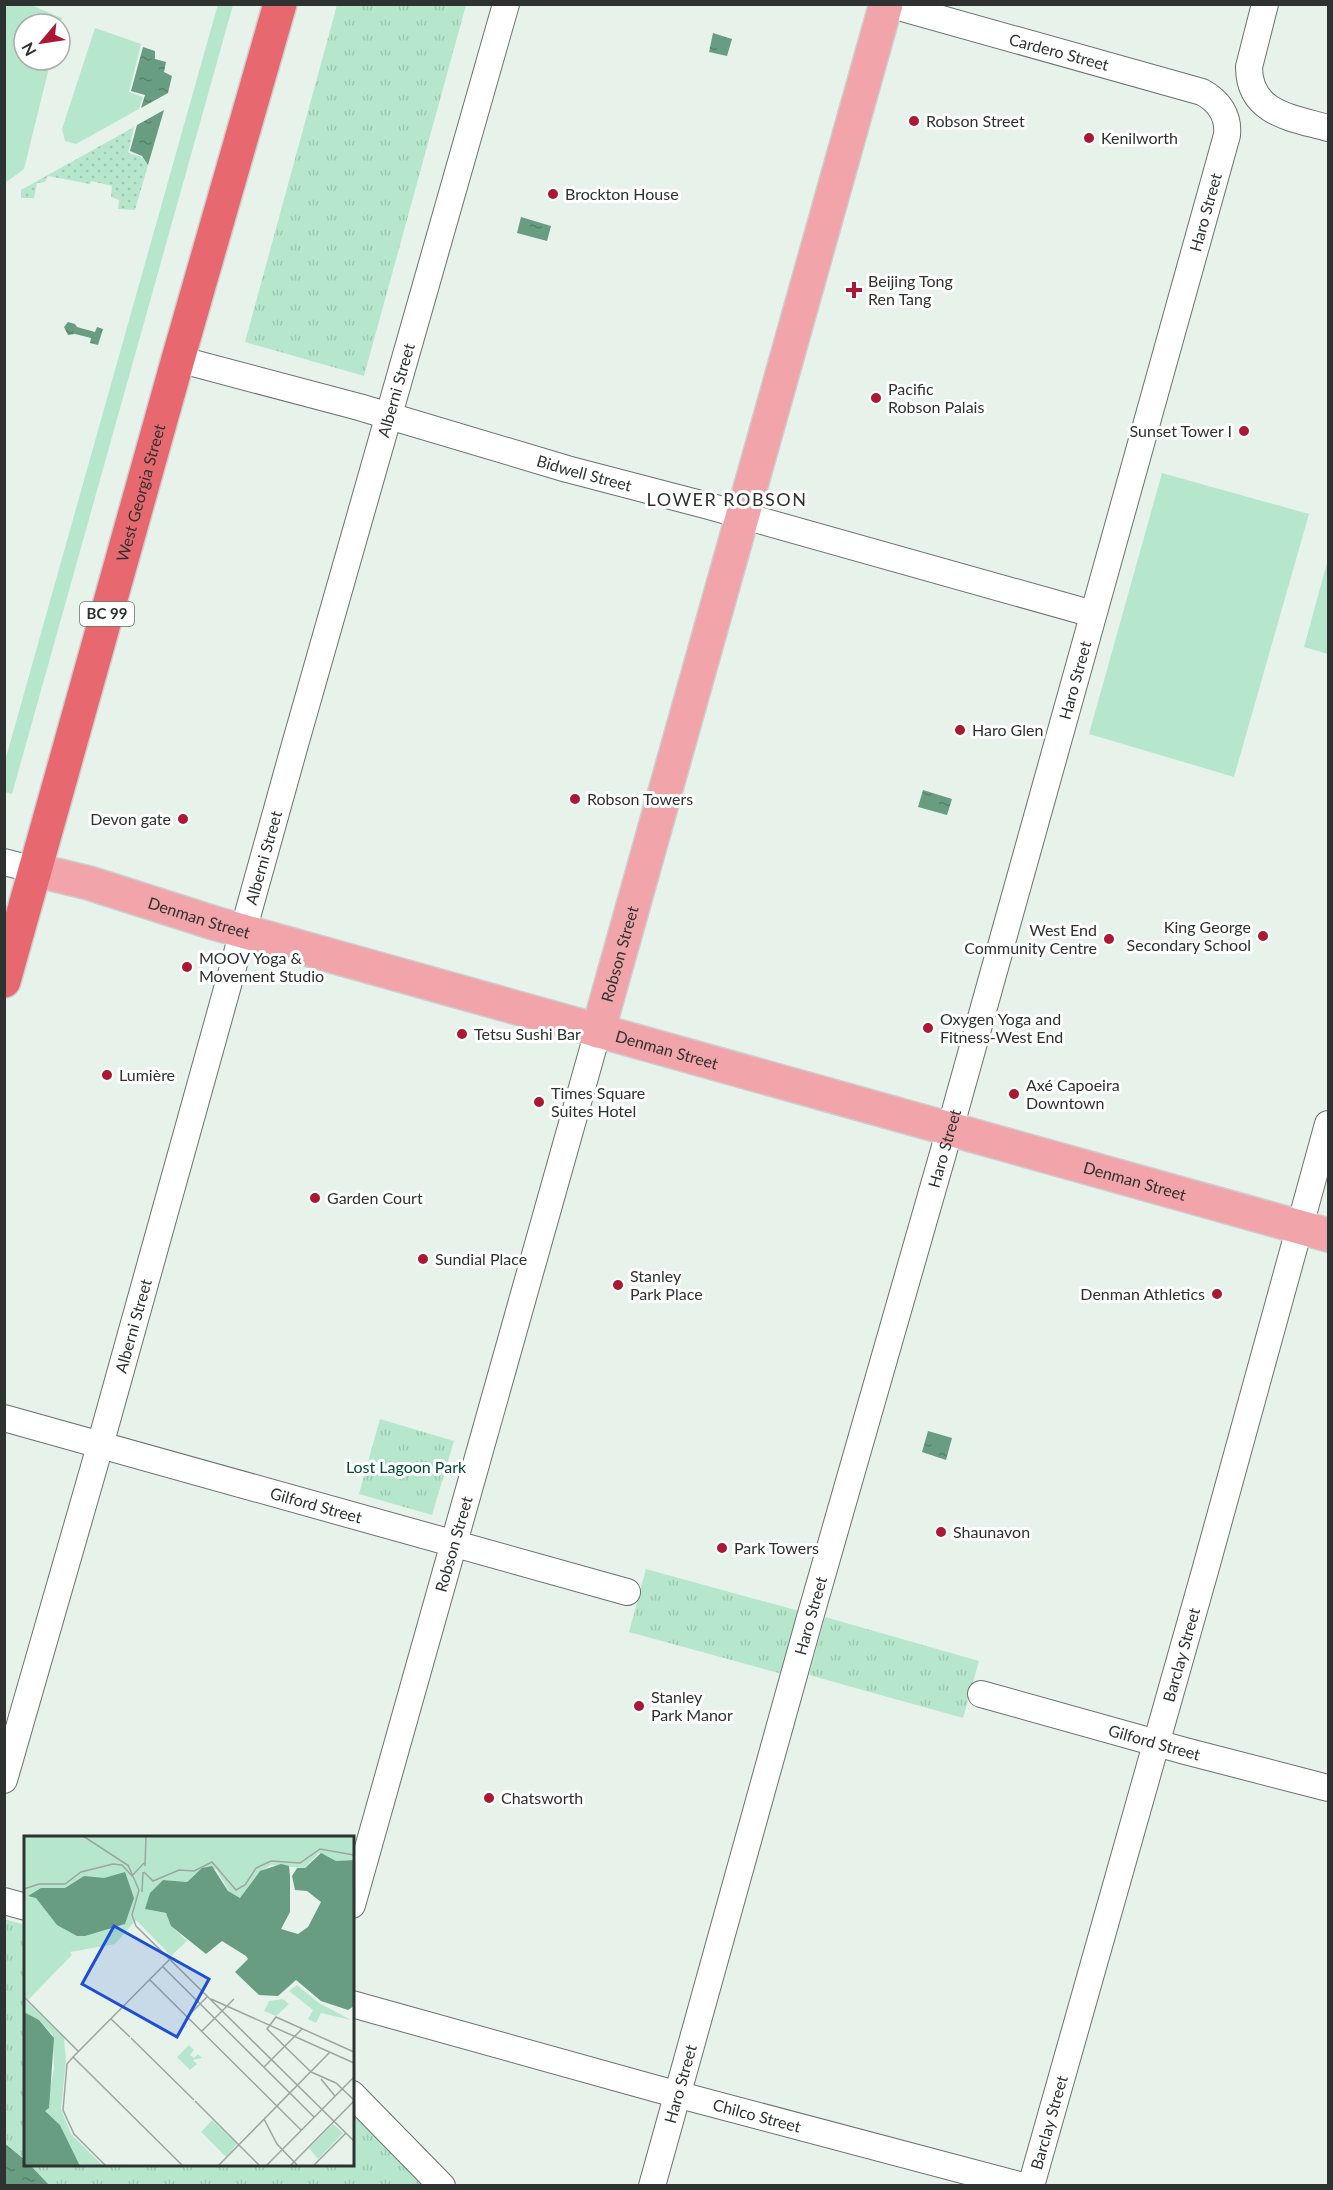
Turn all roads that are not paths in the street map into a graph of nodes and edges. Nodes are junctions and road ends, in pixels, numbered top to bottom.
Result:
1 (280, 4) edge
2 (506, 4) edge
3 (887, 4) edge
4 (1265, 4) edge
5 (1222, 111) joint
6 (1329, 128) edge
7 (178, 359) junction
8 (389, 416) junction
9 (743, 516) junction
10 (1093, 614) junction
11 (20, 866) edge
12 (243, 931) junction
13 (4, 981) edge
14 (598, 1031) junction
15 (1329, 1124) edge
16 (950, 1129) junction
17 (1314, 1231) edge
18 (4, 1418) edge
19 (100, 1445) junction
20 (454, 1544) junction
21 (627, 1592) dead end
22 (981, 1694) dead end
23 (1156, 1743) junction
24 (4, 1780) edge
25 (1329, 1788) edge
26 (354, 1898) edge
27 (4, 1901) edge
28 (24, 1906) edge
29 (354, 2005) edge
30 (678, 2095) junction
31 (354, 2096) edge
32 (442, 2186) edge
33 (652, 2186) edge
34 (1023, 2186) edge
35 (1031, 2186) edge

1 - 7 highway, West Georgia Street / BC 99
2 - 8 street, Alberni Street
3 - 5 street, Cardero Street
3 - 9 main road, Robson Street
4 - 6 street
5 - 10 street, Haro Street
7 - 8 street, Bidwell Street
7 - 11 highway, West Georgia Street / BC 99
8 - 9 street, Bidwell Street
8 - 12 street, Alberni Street
9 - 10 street, Bidwell Street
9 - 14 main road, Robson Street
10 - 16 street, Haro Street
11 - 12 main road, Denman Street
11 - 13 highway, West Georgia Street / BC 99
12 - 14 main road, Denman Street
12 - 19 street, Alberni Street
14 - 16 main road, Denman Street
14 - 20 street, Robson Street
15 - 17 street, Barclay Street
16 - 17 main road, Denman Street
16 - 30 street, Haro Street
17 - 23 street, Barclay Street
18 - 19 street, Gilford Street
19 - 20 street, Gilford Street
19 - 24 street, Alberni Street
20 - 21 street, Gilford Street
20 - 26 street, Robson Street
22 - 23 street, Gilford Street
23 - 25 street, Gilford Street
23 - 35 street, Barclay Street
27 - 28 street
29 - 30 street, Chilco Street
30 - 33 street, Haro Street
30 - 34 street, Chilco Street
31 - 32 street

